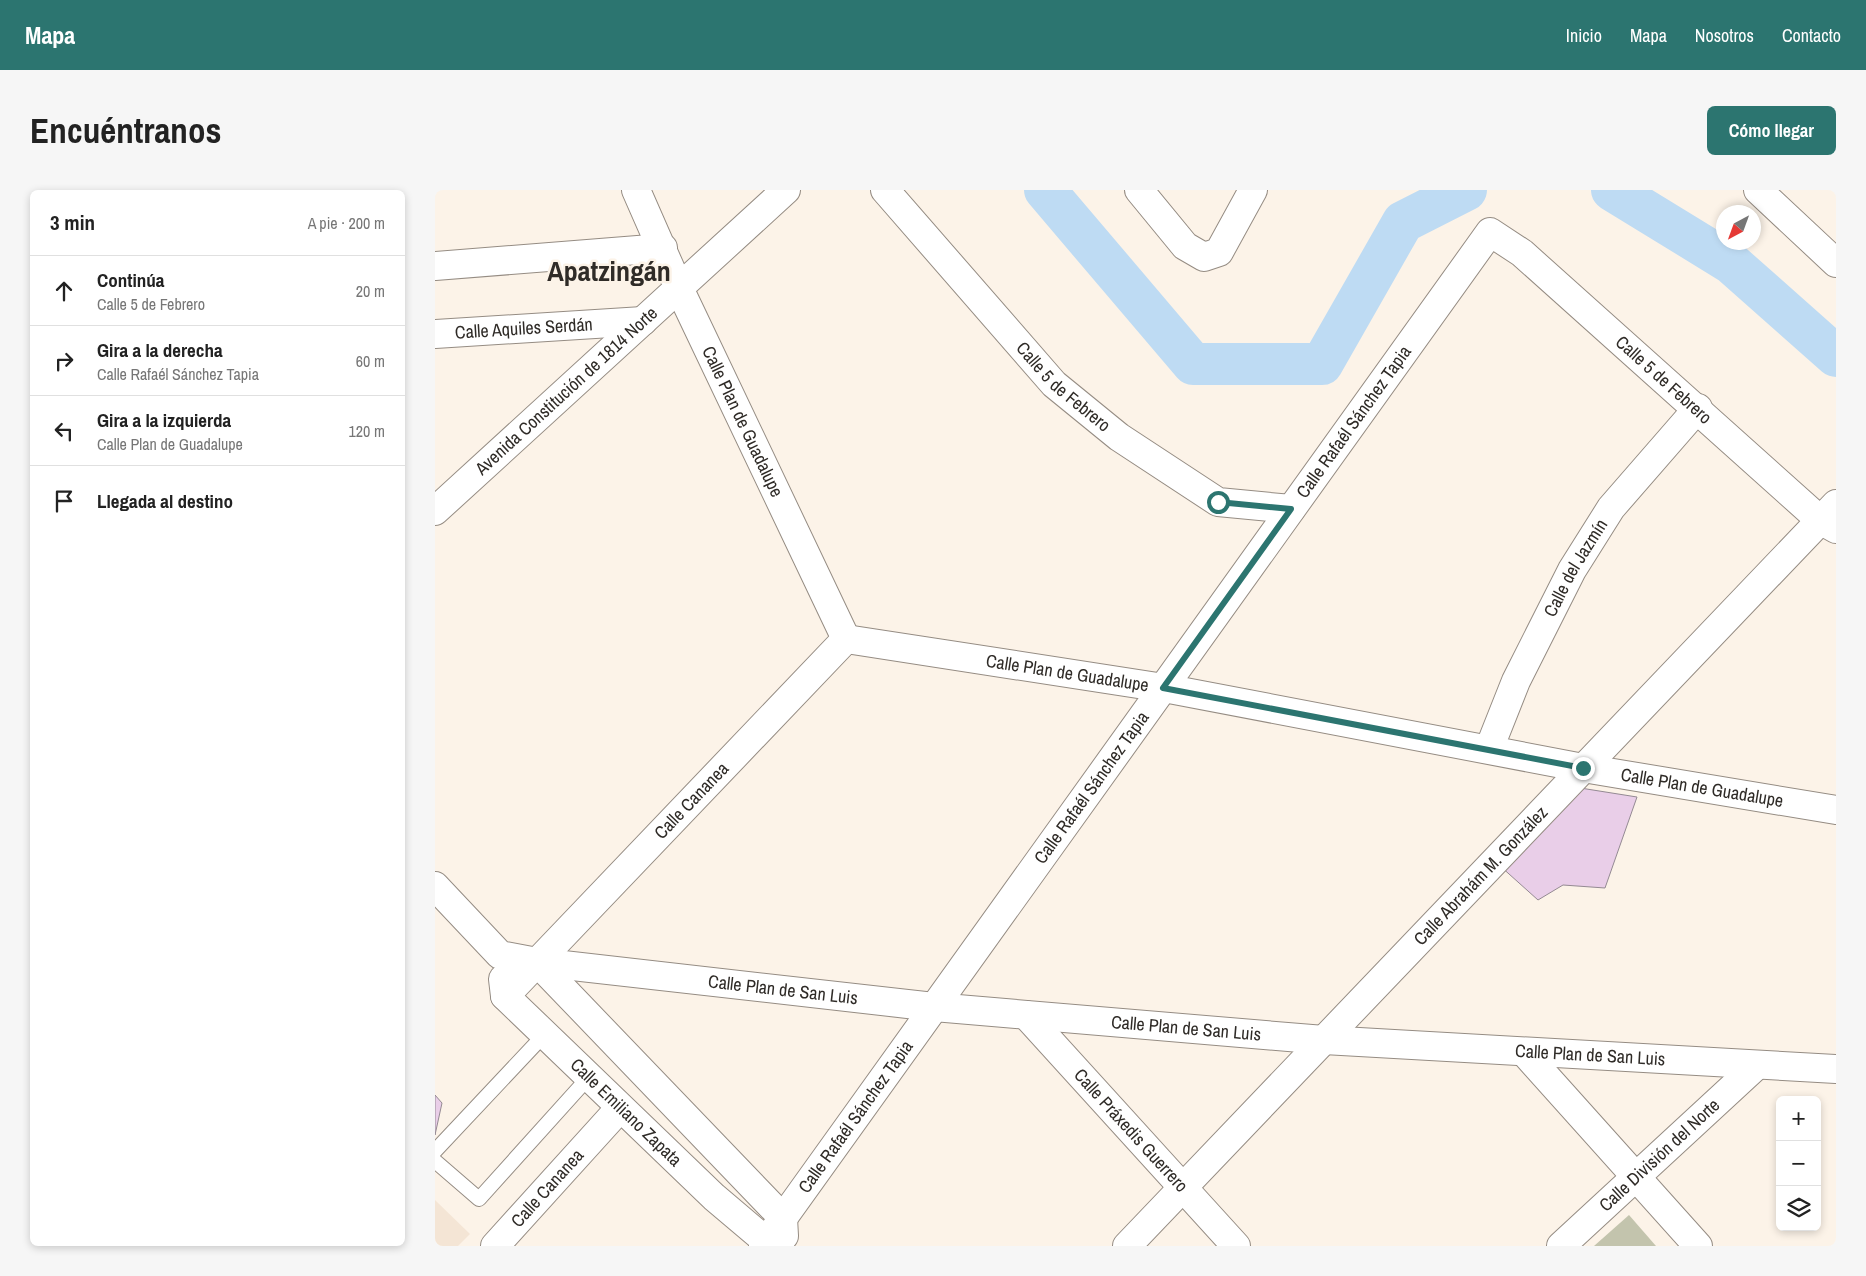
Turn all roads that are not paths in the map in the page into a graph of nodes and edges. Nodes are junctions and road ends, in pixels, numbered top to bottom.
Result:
1 (635, 190) edge
2 (787, 190) edge
3 (885, 190) edge
4 (1139, 190) edge
5 (1253, 190) edge
6 (1758, 190) edge
7 (1489, 232) joint
8 (663, 248) junction
9 (1836, 263) edge
10 (435, 266) edge
11 (679, 288) junction
12 (643, 321) junction
13 (435, 334) edge
14 (1698, 408) junction
15 (1291, 509) junction
16 (435, 511) edge
17 (1831, 518) edge
18 (846, 639) junction
19 (1163, 688) junction
20 (1489, 749) junction
21 (1583, 768) junction
22 (1836, 810) edge
23 (435, 886) edge
24 (500, 955) junction
25 (537, 962) junction
26 (505, 996) junction
27 (935, 1007) junction
28 (1026, 1015) junction
29 (544, 1035) junction
30 (1323, 1040) junction
31 (1524, 1052) junction
32 (1757, 1065) junction
33 (1836, 1069) edge
34 (588, 1078) junction
35 (620, 1108) junction
36 (435, 1151) edge
37 (435, 1161) edge
38 (1636, 1177) junction
39 (1183, 1187) junction
40 (778, 1237) edge
41 (495, 1246) edge
42 (1127, 1246) edge
43 (1236, 1246) edge
44 (1561, 1246) edge
45 (1698, 1246) edge

1 - 8 street, Calle Plan de Guadalupe
2 - 11 street, Avenida Constitución de 1814 Norte
3 - 15 street, Calle 5 de Febrero
4 - 5 street
6 - 9 street
7 - 14 street, Calle 5 de Febrero
7 - 15 street, Calle Rafaél Sánchez Tapia
8 - 10 street
8 - 11 street, Calle Plan de Guadalupe
11 - 12 street, Avenida Constitución de 1814 Norte
11 - 18 street, Calle Plan de Guadalupe
12 - 13 street, Calle Aquiles Serdán
12 - 16 street, Avenida Constitución de 1814 Norte
14 - 17 street, Calle 5 de Febrero
14 - 20 street, Calle del Jazmín
15 - 19 street, Calle Rafaél Sánchez Tapia
17 - 21 street, Calle Abrahám M. González
18 - 19 street, Calle Plan de Guadalupe
18 - 25 street, Calle Cananea
19 - 20 street, Calle Plan de Guadalupe
19 - 27 street, Calle Rafaél Sánchez Tapia
20 - 21 street, Calle Plan de Guadalupe
21 - 22 street, Calle Plan de Guadalupe
21 - 30 street, Calle Abrahám M. González
23 - 24 street
24 - 25 street
24 - 26 street
25 - 26 street, Calle Cananea
25 - 27 street, Calle Plan de San Luis
25 - 40 street
26 - 29 street, Calle Emiliano Zapata
27 - 28 street, Calle Plan de San Luis
27 - 40 street, Calle Rafaél Sánchez Tapia
28 - 30 street, Calle Plan de San Luis
28 - 39 street, Calle Práxedis Guerrero
29 - 34 street, Calle Emiliano Zapata
29 - 36 lane
30 - 31 street, Calle Plan de San Luis
30 - 39 street, Calle Abrahám M. González
31 - 32 street, Calle Plan de San Luis
31 - 38 street
32 - 33 street, Calle Plan de San Luis
32 - 38 street, Calle División del Norte
34 - 35 street, Calle Emiliano Zapata
34 - 37 lane
35 - 40 street, Calle Emiliano Zapata
35 - 41 street, Calle Cananea
38 - 44 street, Calle División del Norte
38 - 45 street
39 - 42 street, Calle Abrahám M. González
39 - 43 street, Calle Práxedis Guerrero

